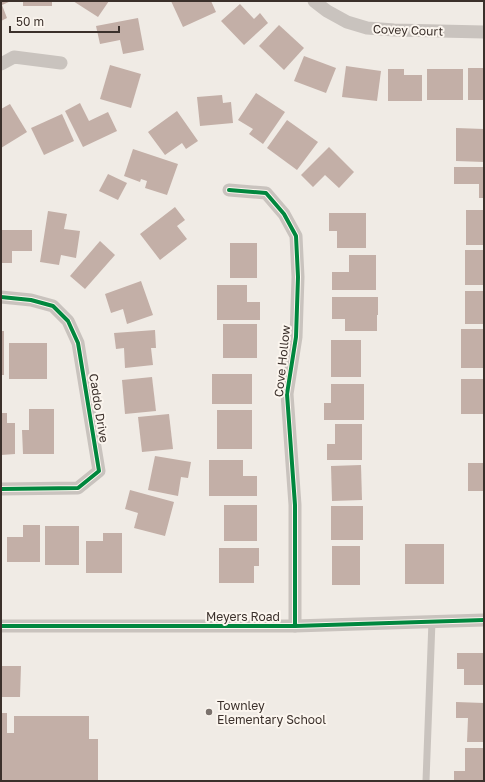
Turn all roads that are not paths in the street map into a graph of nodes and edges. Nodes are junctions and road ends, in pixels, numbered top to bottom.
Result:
1 (314, 1) edge
2 (484, 32) edge
3 (61, 63) dead end
4 (1, 64) edge
5 (229, 190) dead end
6 (1, 297) edge
7 (1, 489) edge
8 (484, 620) edge
9 (432, 621) junction
10 (1, 626) edge
11 (295, 626) junction
12 (426, 781) edge

1 - 2 street, Covey Court
3 - 4 street
5 - 11 street, Cove Hollow
6 - 7 street, Caddo Drive
8 - 9 street, Meyers Road
9 - 11 street, Meyers Road
9 - 12 lane
10 - 11 street, Meyers Road

